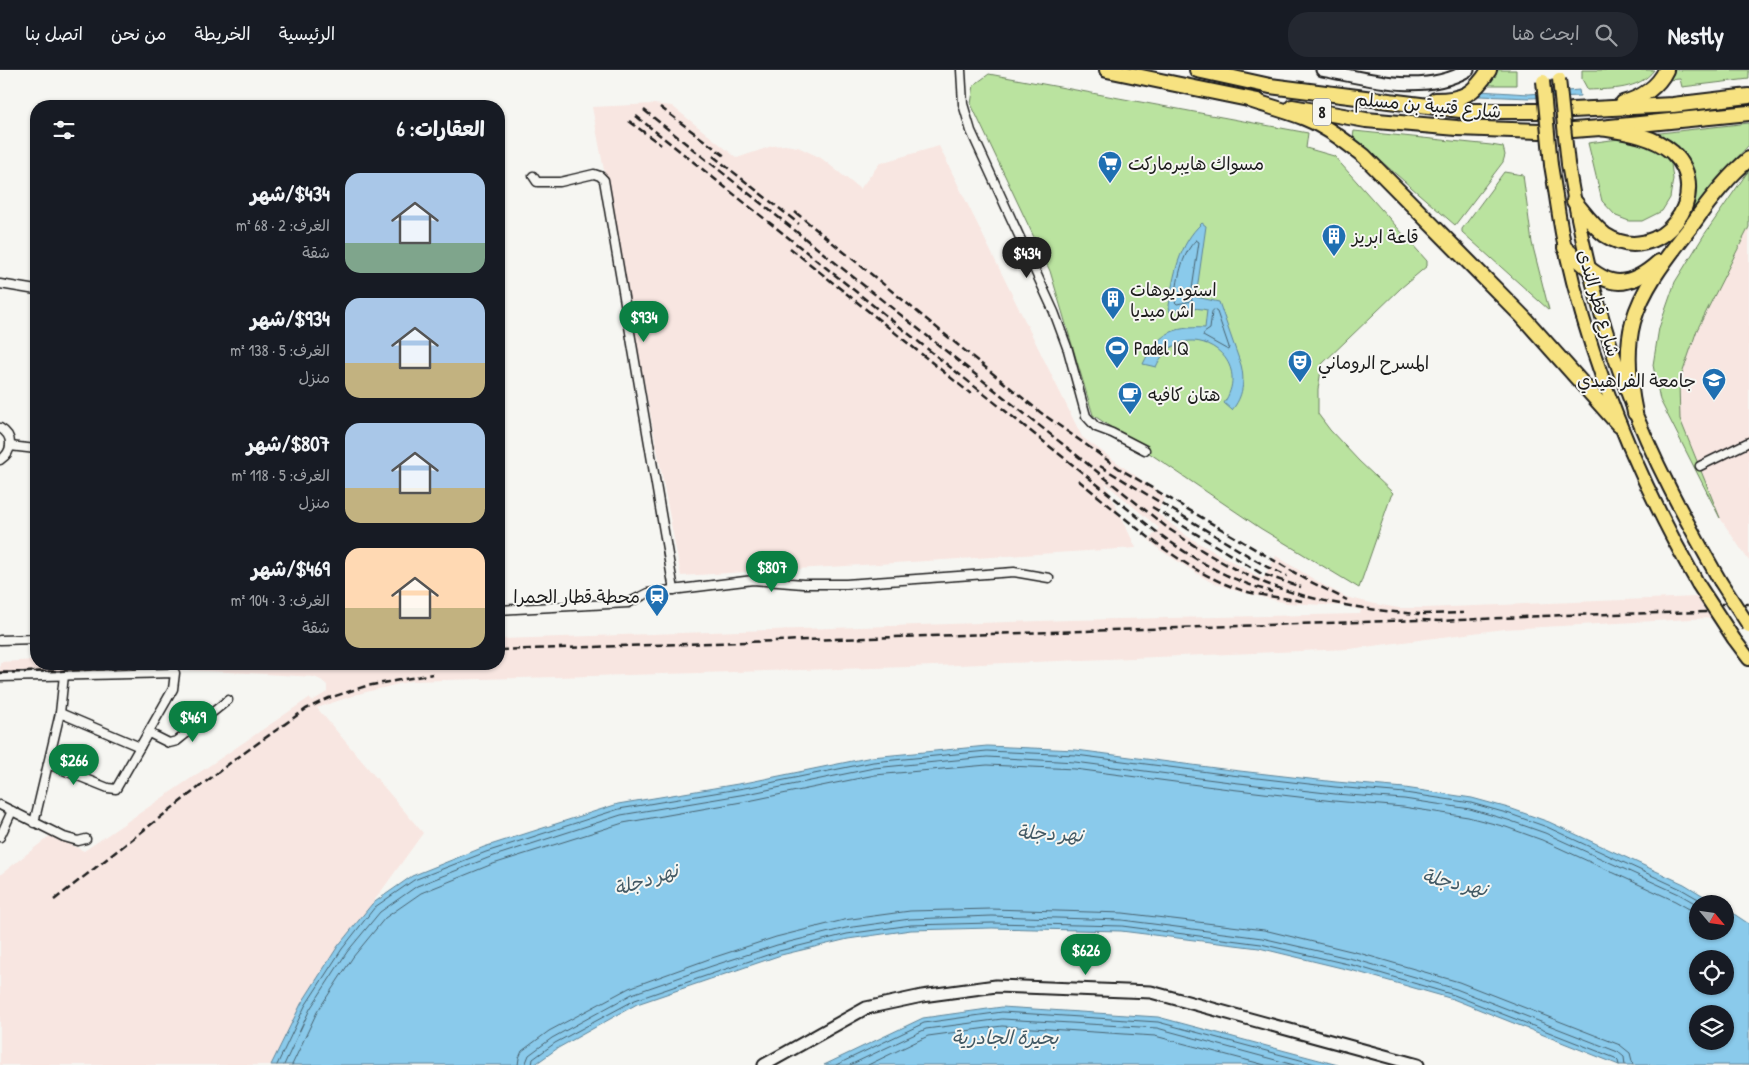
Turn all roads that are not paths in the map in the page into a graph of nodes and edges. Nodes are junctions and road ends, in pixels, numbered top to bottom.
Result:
1 (962, 70) edge
2 (1107, 70) edge
3 (1197, 70) edge
4 (1322, 70) edge
5 (1468, 70) edge
6 (1489, 70) edge
7 (1666, 70) edge
8 (1542, 75) edge
9 (1560, 75) edge
10 (1749, 96) edge
11 (1250, 100) junction
12 (1382, 101) junction
13 (1602, 109) junction
14 (1572, 110) dead end
15 (1538, 111) dead end
16 (1749, 113) edge
17 (1600, 128) junction
18 (1574, 130) dead end
19 (1540, 131) dead end
20 (1749, 159) edge
21 (533, 176) dead end
22 (1574, 201) junction
23 (1675, 247) junction
24 (1565, 248) junction
25 (1589, 269) junction
26 (0, 284) edge
27 (30, 289) edge
28 (1635, 413) junction
29 (1619, 425) junction
30 (0, 428) edge
31 (1749, 442) edge
32 (10, 446) junction
33 (30, 448) edge
34 (1145, 450) dead end
35 (0, 460) edge
36 (1700, 466) dead end
37 (1049, 578) dead end
38 (674, 590) junction
39 (505, 610) edge
40 (1749, 626) edge
41 (30, 639) edge
42 (0, 640) edge
43 (1749, 658) edge
44 (64, 675) junction
45 (0, 677) edge
46 (228, 700) dead end
47 (60, 713) junction
48 (149, 733) junction
49 (140, 747) junction
50 (48, 764) junction
51 (0, 805) edge
52 (12, 811) junction
53 (34, 823) junction
54 (0, 836) edge
55 (86, 839) dead end
56 (764, 1065) edge
57 (1418, 1065) edge

1 - 34 street
2 - 11 highway, شارع قتيبة بن مسلم / 8
3 - 12 highway, شارع قتيبة بن مسلم / 8
4 - 5 street
6 - 12 highway
7 - 13 highway
8 - 24 main road, شارع قطر الندى, bridge
9 - 22 main road, شارع قطر الندى, bridge
10 - 13 highway
11 - 19 highway, شارع قتيبة بن مسلم / 8
11 - 29 highway
12 - 15 highway, شارع قتيبة بن مسلم / 8
13 - 14 highway
16 - 17 highway
17 - 18 highway
17 - 22 highway
20 - 23 highway
21 - 38 street
22 - 25 main road, شارع قطر الندى
23 - 25 highway
23 - 28 highway
24 - 25 highway
24 - 29 main road, شارع قطر الندى
25 - 28 main road, شارع قطر الندى
26 - 27 street
28 - 40 main road, شارع قطر الندى, bridge
29 - 43 main road, شارع قطر الندى, bridge
30 - 32 street
31 - 36 street
32 - 33 street
32 - 35 street
37 - 38 street
38 - 39 street
41 - 42 street
44 - 45 street
44 - 47 street
44 - 48 street
46 - 48 street
47 - 49 street
47 - 50 street
48 - 49 street
49 - 50 street
50 - 53 street
51 - 52 street
52 - 53 street
52 - 54 street
53 - 55 street
56 - 57 street

